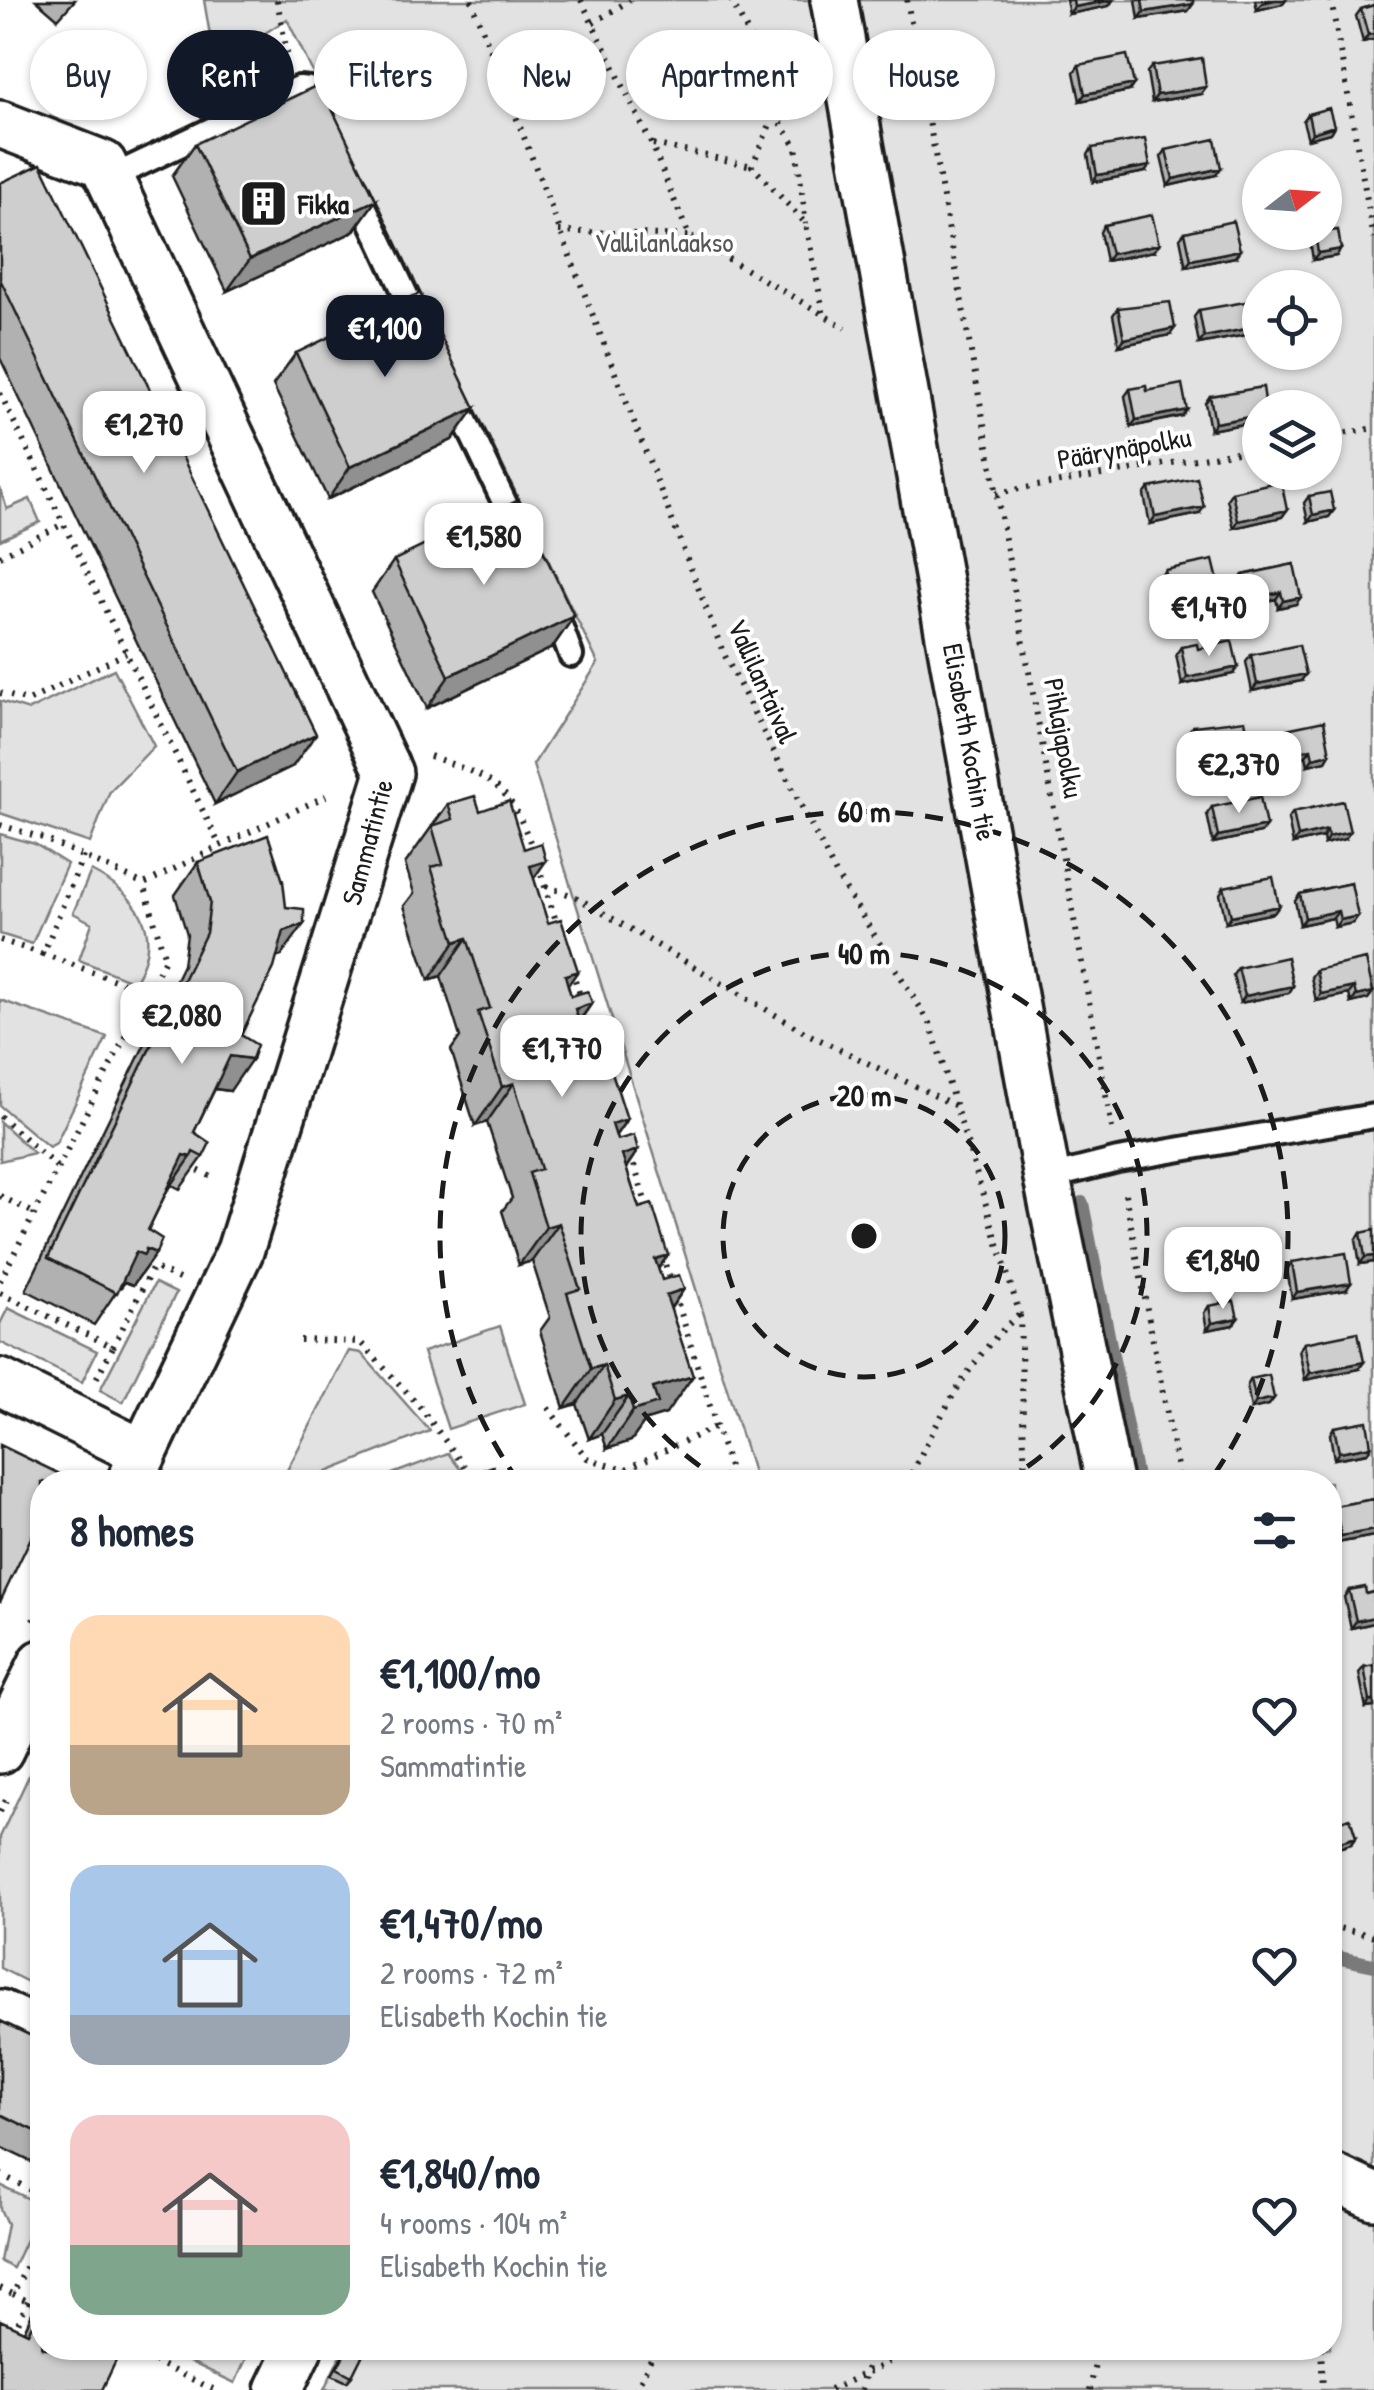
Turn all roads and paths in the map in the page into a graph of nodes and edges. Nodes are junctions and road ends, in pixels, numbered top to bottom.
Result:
1 (277, 0) edge
2 (471, 0) edge
3 (582, 0) edge
4 (630, 0) edge
5 (731, 0) edge
6 (834, 0) edge
7 (907, 0) edge
8 (1332, 0) edge
9 (593, 23) junction
10 (282, 30) edge
11 (747, 30) edge
12 (772, 120) edge
13 (780, 120) edge
14 (0, 124) edge
15 (652, 143) junction
16 (752, 166) junction
17 (107, 171) junction
18 (806, 224) junction
19 (559, 231) junction
20 (689, 236) junction
21 (1374, 240) edge
22 (824, 318) junction
23 (426, 338) edge
24 (901, 354) junction
25 (443, 373) edge
26 (0, 393) edge
27 (1374, 428) edge
28 (1342, 433) edge
29 (1242, 451) edge
30 (996, 493) junction
31 (63, 524) junction
32 (528, 551) edge
33 (0, 556) edge
34 (544, 587) edge
35 (126, 653) junction
36 (572, 655) edge
37 (0, 693) edge
38 (379, 748) junction
39 (326, 796) dead end
40 (0, 824) edge
41 (220, 846) junction
42 (83, 856) junction
43 (144, 884) junction
44 (545, 885) junction
45 (0, 940) edge
46 (562, 941) edge
47 (42, 954) junction
48 (568, 960) edge
49 (148, 992) junction
50 (610, 1090) edge
51 (960, 1108) junction
52 (0, 1116) edge
53 (1374, 1116) edge
54 (628, 1146) edge
55 (175, 1158) edge
56 (1118, 1160) junction
57 (59, 1169) junction
58 (1047, 1178) junction
59 (227, 1186) dead end
60 (0, 1196) edge
61 (36, 1214) junction
62 (652, 1221) edge
63 (657, 1240) edge
64 (141, 1260) edge
65 (153, 1267) junction
66 (0, 1281) edge
67 (187, 1283) dead end
68 (0, 1293) edge
69 (1072, 1302) junction
70 (1020, 1315) junction
71 (300, 1340) dead end
72 (112, 1347) junction
73 (0, 1382) edge
74 (88, 1393) dead end
75 (548, 1408) dead end
76 (717, 1426) junction
77 (136, 1468) edge
78 (467, 1470) edge
79 (728, 1470) edge
80 (912, 1470) edge
81 (1025, 1470) edge
82 (1107, 1470) edge
83 (1178, 1470) edge
84 (30, 1688) edge
85 (0, 1750) edge
86 (1342, 1929) edge
87 (1374, 1936) edge
88 (0, 2013) edge
89 (30, 2027) edge
90 (0, 2174) edge
91 (1342, 2181) edge
92 (30, 2190) edge
93 (1374, 2196) edge
94 (30, 2259) edge
95 (0, 2288) edge
96 (12, 2294) junction
97 (30, 2302) edge
98 (30, 2307) edge
99 (8, 2346) edge
100 (151, 2360) edge
101 (293, 2360) edge
102 (650, 2360) edge
103 (867, 2360) edge
104 (890, 2360) edge
105 (1096, 2360) edge
106 (1322, 2360) edge
107 (864, 2371) junction
108 (215, 2390) edge
109 (279, 2390) edge
110 (636, 2390) edge
111 (830, 2390) edge
112 (862, 2390) edge
113 (1090, 2390) edge
114 (1324, 2390) edge

1 - 10 path
2 - 19 path, Vallilantaival
3 - 9 path
4 - 9 path
5 - 11 path
6 - 24 street, Elisabeth Kochin tie
7 - 30 path, Pihlajapolku
8 - 21 path
9 - 15 path
12 - 16 path
13 - 18 path
14 - 17 street
15 - 16 path
15 - 20 path
16 - 18 path
17 - 23 lane
17 - 38 street, Sammatintie
18 - 22 path
19 - 20 path
19 - 51 path, Vallilantaival
20 - 22 path
22 - 24 path
24 - 58 street, Elisabeth Kochin tie
25 - 32 lane
26 - 31 path
27 - 28 path
29 - 30 path, Päärynäpolku
30 - 56 path, Pihlajapolku
31 - 33 path
31 - 35 path
34 - 36 lane
35 - 37 path
35 - 41 path
38 - 44 path
38 - 77 street, Sammatintie
39 - 41 path
40 - 42 path
41 - 43 path
42 - 43 path
42 - 47 path
43 - 49 path
44 - 46 path
44 - 51 path
45 - 47 path
47 - 49 path
48 - 50 path
49 - 57 path
51 - 70 path, Vallilantaival
52 - 57 path
53 - 56 lane
54 - 62 path
55 - 59 path
56 - 58 lane
56 - 83 path, Pihlajapolku
57 - 61 path
58 - 69 street, Elisabeth Kochin tie
60 - 61 path
61 - 66 path
63 - 76 path
64 - 65 path
65 - 67 path
65 - 72 path
68 - 72 path
69 - 70 path
69 - 82 street, Elisabeth Kochin tie
70 - 80 path
70 - 81 path, Vallilantaival
71 - 78 path
72 - 74 path
73 - 77 street
75 - 76 path
76 - 79 path
84 - 85 street
86 - 87 path
88 - 89 street
90 - 92 path
91 - 93 street
94 - 96 path
95 - 96 path
96 - 97 path
98 - 99 path
100 - 108 path
101 - 109 street
102 - 110 path
103 - 107 path
104 - 107 path
105 - 113 path
106 - 114 path
107 - 111 path
107 - 112 path

